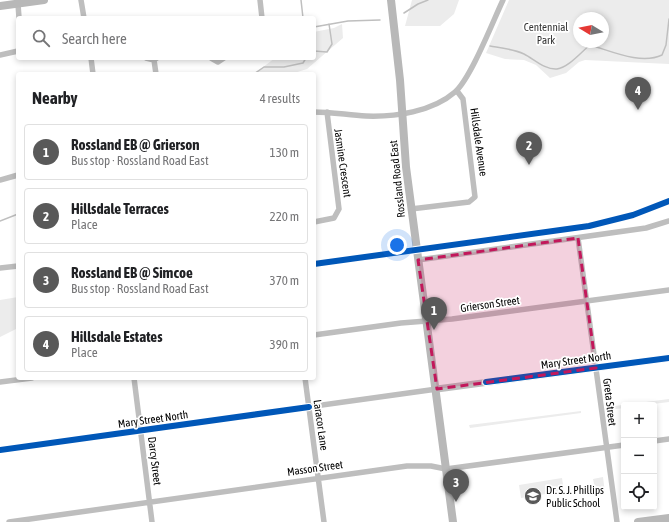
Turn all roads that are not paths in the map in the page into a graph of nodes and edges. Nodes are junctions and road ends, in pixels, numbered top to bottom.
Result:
1 (44, 0) edge
2 (81, 0) edge
3 (260, 0) edge
4 (391, 0) edge
5 (503, 0) edge
6 (18, 4) junction
7 (0, 6) edge
8 (19, 16) edge
9 (84, 16) edge
10 (262, 16) edge
11 (16, 51) edge
12 (0, 55) edge
13 (91, 60) edge
14 (156, 60) edge
15 (93, 72) edge
16 (156, 72) edge
17 (457, 91) junction
18 (316, 112) edge
19 (327, 112) junction
20 (402, 113) junction
21 (16, 175) edge
22 (0, 180) edge
23 (411, 209) junction
24 (669, 221) edge
25 (316, 222) edge
26 (578, 238) junction
27 (418, 260) junction
28 (16, 266) edge
29 (0, 268) edge
30 (669, 290) edge
31 (586, 301) junction
32 (427, 322) junction
33 (316, 335) edge
34 (669, 358) edge
35 (596, 368) junction
36 (16, 380) edge
37 (134, 380) edge
38 (305, 380) edge
39 (0, 382) edge
40 (437, 389) junction
41 (309, 406) junction
42 (141, 431) junction
43 (669, 439) edge
44 (657, 441) edge
45 (621, 445) edge
46 (606, 447) junction
47 (0, 450) edge
48 (446, 469) junction
49 (319, 477) junction
50 (150, 502) junction
51 (669, 518) edge
52 (9, 522) edge
53 (152, 522) edge
54 (324, 522) edge
55 (453, 522) edge
56 (617, 522) edge
57 (638, 522) edge

1 - 6 main road
2 - 9 street
3 - 10 street
4 - 20 main road, Rossland Road East
5 - 17 street
6 - 7 main road
6 - 8 street
11 - 12 street
13 - 15 street
14 - 16 street
17 - 20 street
17 - 23 street, Hillsdale Avenue
18 - 19 street
19 - 20 street
19 - 25 street, Jasmine Crescent
20 - 23 main road, Rossland Road East
21 - 22 street
23 - 27 main road, Rossland Road East
24 - 26 street
26 - 27 street
26 - 31 street, Greta Street
27 - 32 main road, Rossland Road East
28 - 29 street
30 - 31 street, Grierson Street
31 - 32 street, Grierson Street
31 - 35 street, Greta Street
32 - 33 street, Grierson Street
32 - 40 main road, Rossland Road East
34 - 35 street, Mary Street North
35 - 40 street, Mary Street North
35 - 46 street, Greta Street
36 - 39 street
37 - 42 street, Darcy Street
38 - 41 street, Laracor Lane
40 - 41 street, Mary Street North
40 - 48 main road, Rossland Road East
41 - 42 street, Mary Street North
41 - 49 street, Laracor Lane
42 - 47 street, Mary Street North
42 - 50 street, Darcy Street
43 - 44 street
45 - 46 street, Masson Street
46 - 48 street, Masson Street
46 - 56 street, Greta Street
48 - 49 street, Masson Street
48 - 55 main road, Rossland Road East
49 - 50 street, Masson Street
49 - 54 street, Laracor Lane
50 - 52 street, Masson Street
50 - 53 street, Darcy Street
51 - 57 main road

